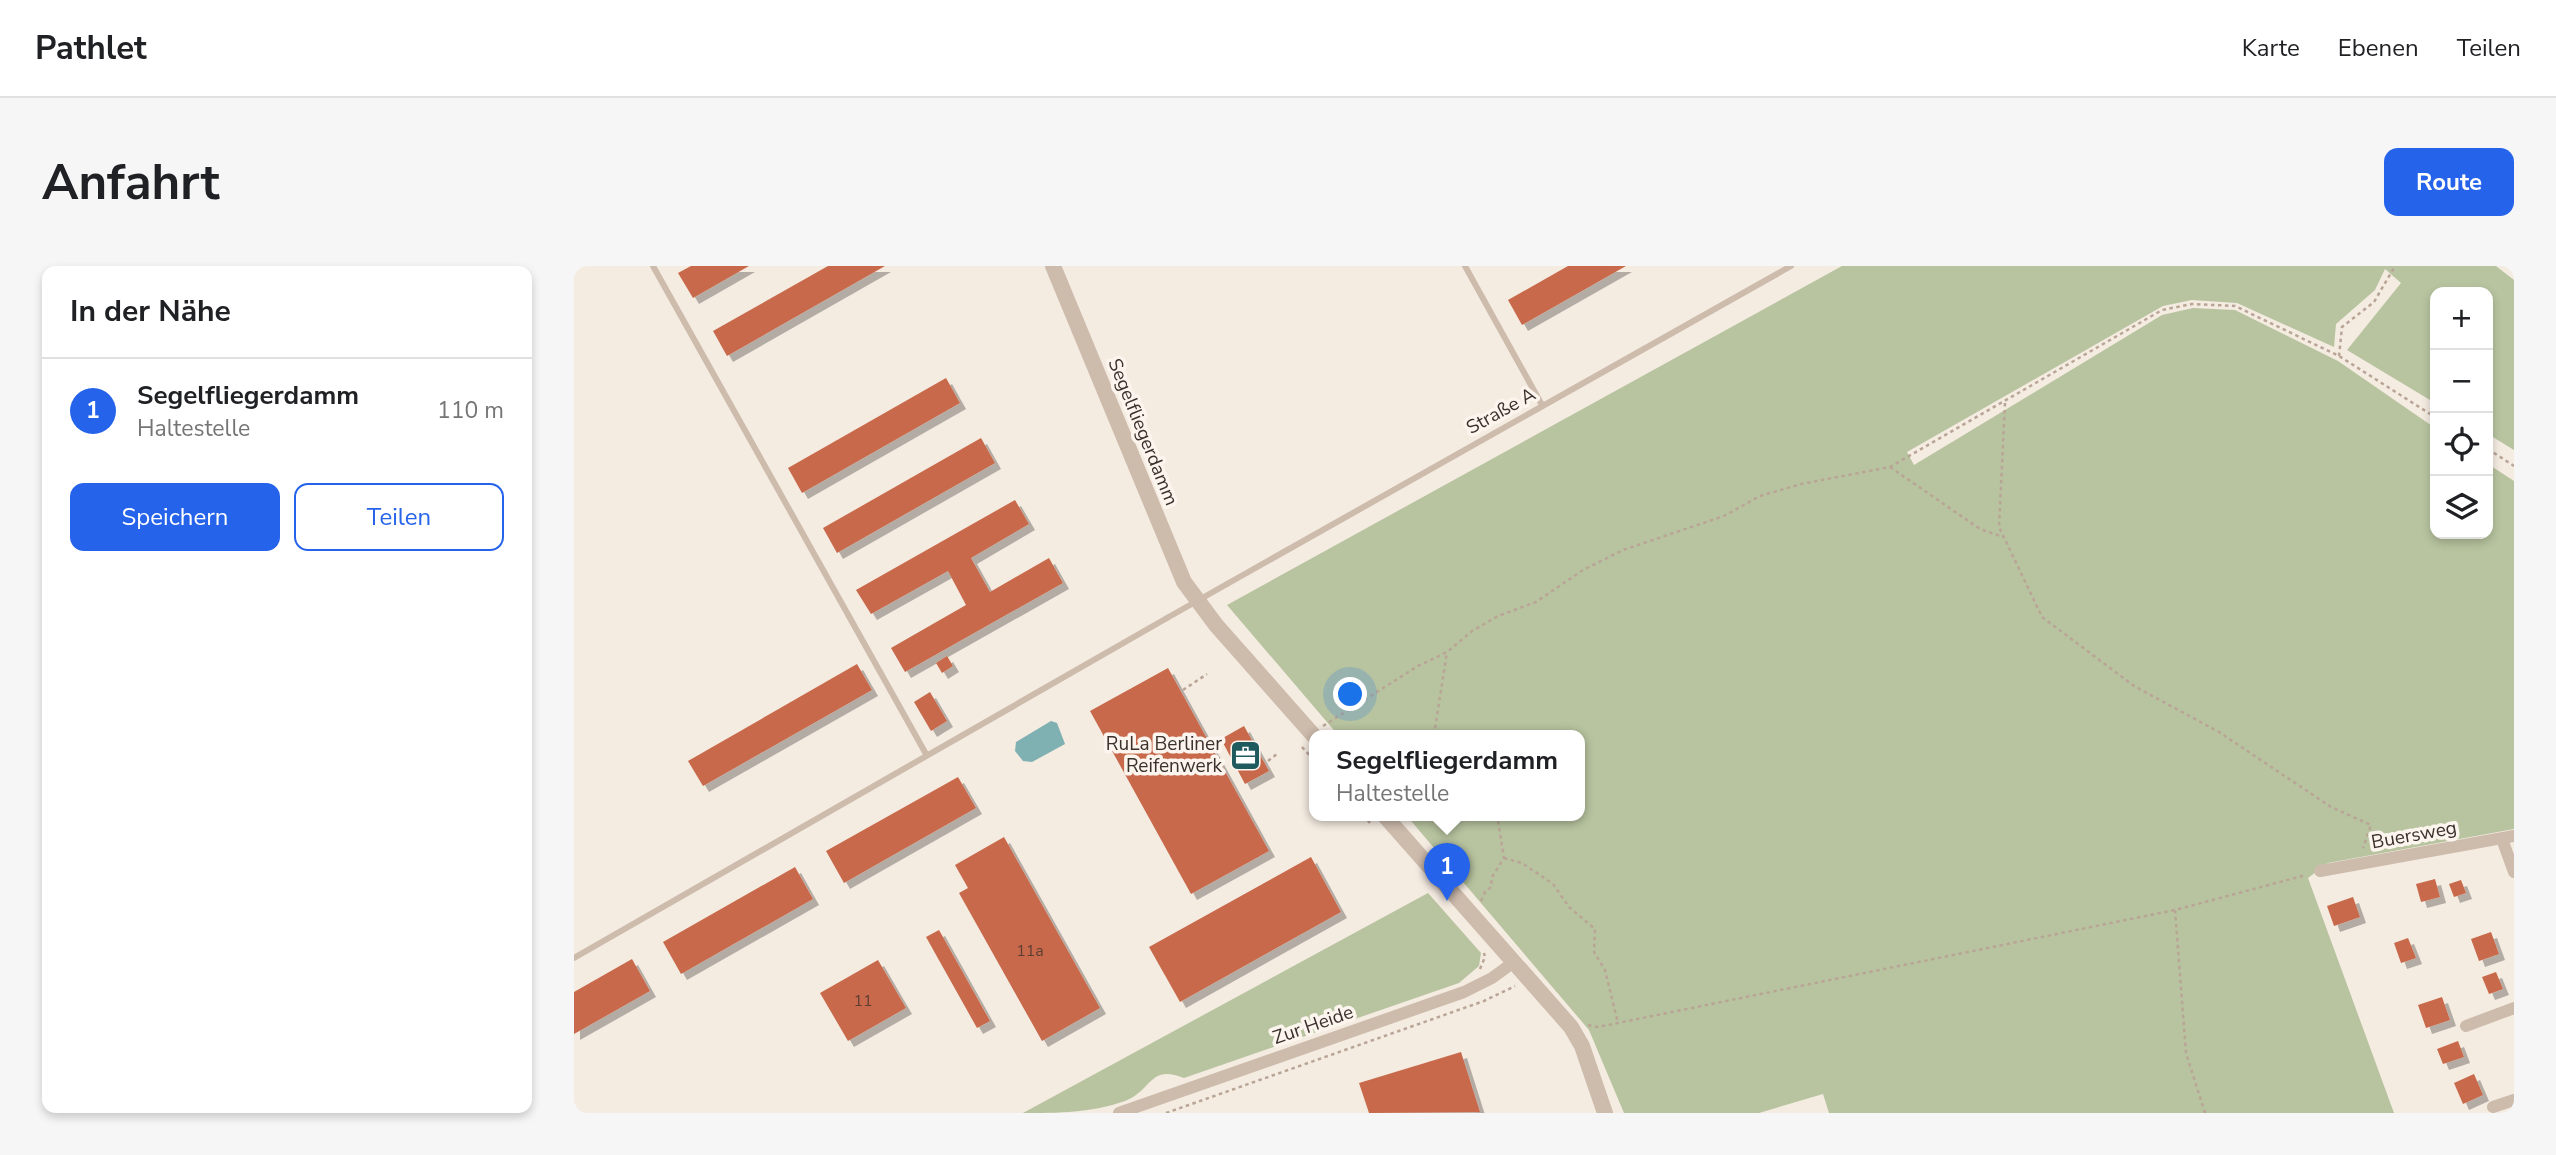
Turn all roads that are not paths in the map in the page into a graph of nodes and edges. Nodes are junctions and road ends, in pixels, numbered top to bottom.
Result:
1 (653, 266) edge
2 (1053, 266) edge
3 (1465, 266) edge
4 (1791, 266) edge
5 (1542, 405) junction
6 (1309, 730) edge
7 (926, 754) junction
8 (1379, 821) edge
9 (2508, 838) edge
10 (2320, 871) road end
11 (2514, 872) edge
12 (574, 958) edge
13 (1514, 962) junction
14 (2514, 1008) edge
15 (2466, 1026) dead end
16 (2514, 1100) edge
17 (2493, 1107) dead end
18 (1119, 1113) edge
19 (1605, 1113) edge

1 - 7 lane
2 - 6 street, Segelfliegerdamm
3 - 5 lane
4 - 5 lane, Straße A
5 - 7 lane, Straße A, bridge
7 - 12 lane, Straße A
8 - 13 street
9 - 10 street, Buersweg
9 - 11 street
13 - 18 street, Zur Heide
13 - 19 street
14 - 15 street
16 - 17 street

